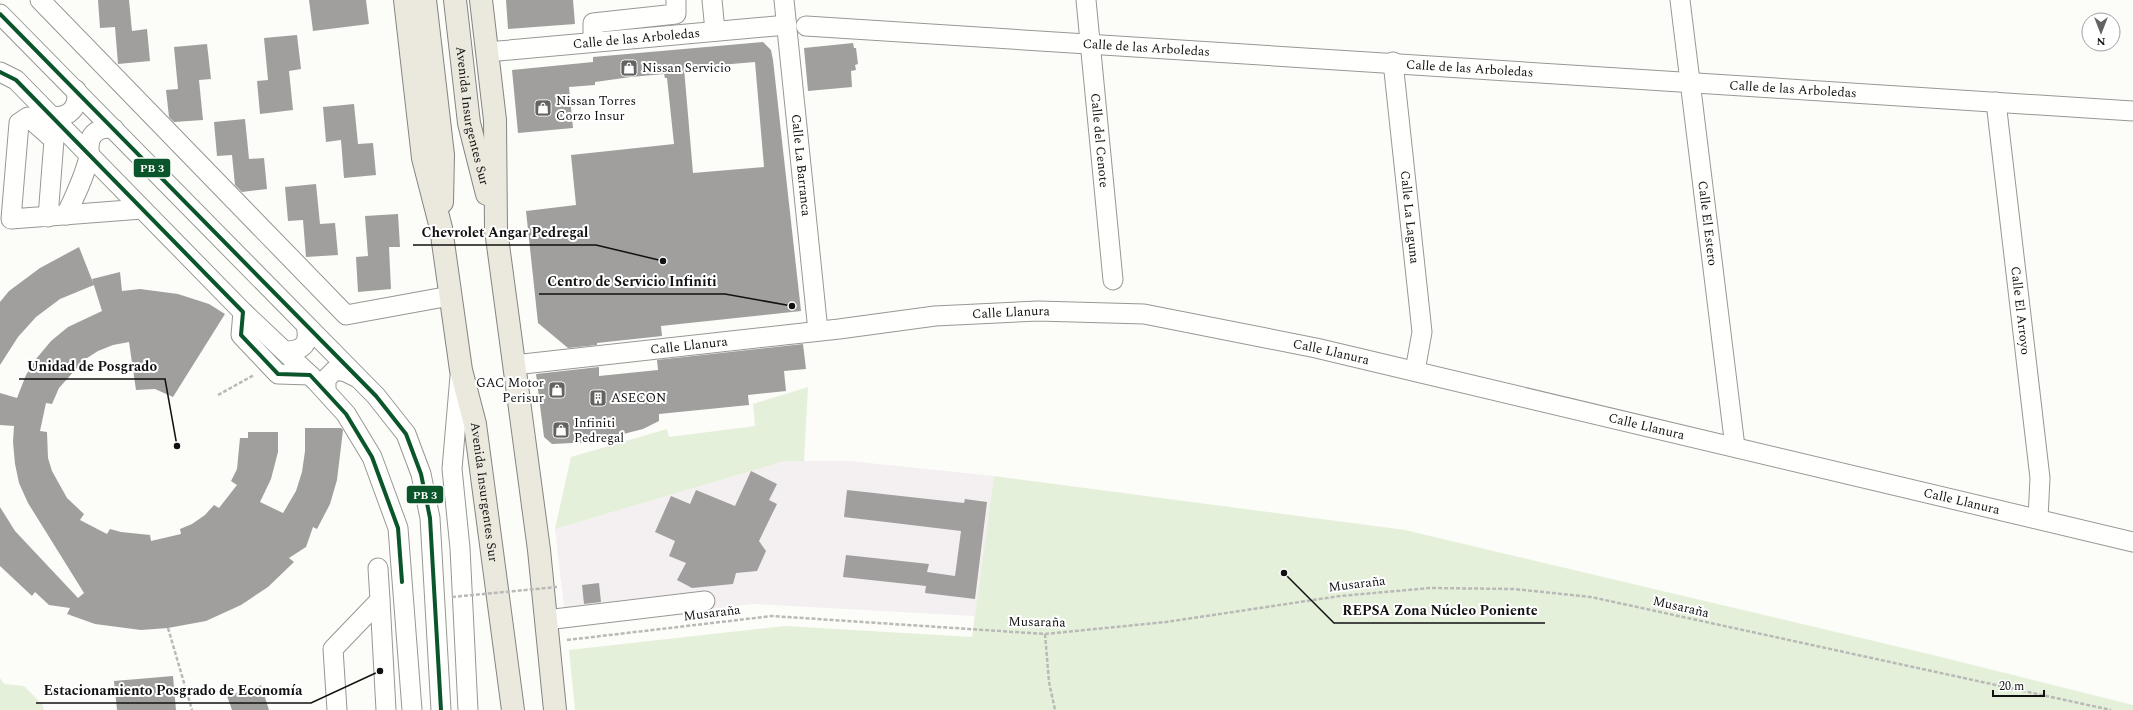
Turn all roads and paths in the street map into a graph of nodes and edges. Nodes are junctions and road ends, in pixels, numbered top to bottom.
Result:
1 (40, 0) edge
2 (405, 0) edge
3 (425, 0) edge
4 (455, 0) edge
5 (480, 0) edge
6 (676, 0) edge
7 (712, 0) edge
8 (784, 0) edge
9 (1086, 0) edge
10 (1680, 0) edge
11 (0, 14) edge
12 (787, 25) junction
13 (806, 26) dead end
14 (715, 31) junction
15 (593, 42) junction
16 (1090, 45) junction
17 (487, 52) junction
18 (1393, 62) junction
19 (0, 72) edge
20 (1690, 83) junction
21 (76, 90) junction
22 (1996, 102) junction
23 (2133, 111) edge
24 (51, 116) junction
25 (114, 128) junction
26 (89, 155) junction
27 (142, 209) junction
28 (57, 216) junction
29 (441, 228) junction
30 (496, 230) junction
31 (1113, 280) dead end
32 (450, 296) junction
33 (243, 312) junction
34 (306, 325) junction
35 (818, 331) junction
36 (285, 352) junction
37 (514, 365) junction
38 (271, 367) junction
39 (460, 370) junction
40 (1415, 371) junction
41 (310, 375) junction
42 (356, 377) junction
43 (326, 391) junction
44 (218, 395) dead end
45 (1735, 447) junction
46 (2038, 518) junction
47 (2133, 542) edge
48 (378, 568) dead end
49 (558, 587) dead end
50 (452, 597) dead end
51 (380, 600) junction
52 (705, 601) dead end
53 (168, 628) dead end
54 (547, 629) junction
55 (1045, 634) junction
56 (192, 710) edge
57 (337, 710) edge
58 (386, 710) edge
59 (412, 710) edge
60 (441, 710) edge
61 (468, 710) edge
62 (513, 710) edge
63 (555, 710) edge
64 (1055, 710) edge
65 (2111, 710) edge

1 - 32 street
2 - 29 main road, Avenida Insurgentes Sur
3 - 29 main road, Avenida Insurgentes Sur
4 - 30 main road, Avenida Insurgentes Sur
5 - 17 main road, Avenida Insurgentes Sur
6 - 15 street
7 - 14 street
8 - 12 street, Calle La Barranca
9 - 16 street, Calle del Cenote
10 - 20 street, Calle El Estero
11 - 21 street
12 - 14 street, Calle de las Arboledas
12 - 35 street, Calle La Barranca
13 - 16 street, Calle de las Arboledas
14 - 15 street, Calle de las Arboledas
15 - 17 street, Calle de las Arboledas
16 - 18 street, Calle de las Arboledas
16 - 31 street, Calle del Cenote
17 - 30 main road, Avenida Insurgentes Sur
18 - 20 street, Calle de las Arboledas
18 - 40 street, Calle La Laguna
19 - 24 street
20 - 22 street, Calle de las Arboledas
20 - 45 street, Calle El Estero
21 - 24 street
21 - 25 street
22 - 23 street, Calle de las Arboledas
22 - 46 street, Calle El Arroyo
24 - 26 street
25 - 26 street
25 - 34 street
26 - 27 street
26 - 28 street
27 - 28 street
27 - 33 street
28 - 28 street
29 - 32 main road, Avenida Insurgentes Sur
30 - 37 main road, Avenida Insurgentes Sur
32 - 39 main road, Avenida Insurgentes Sur
33 - 36 street
33 - 38 street
34 - 36 street
34 - 42 street
35 - 37 street, Calle Llanura
35 - 40 street, Calle Llanura
36 - 41 street
37 - 54 main road, Avenida Insurgentes Sur
38 - 41 street
38 - 44 path
39 - 61 street
39 - 62 main road, Avenida Insurgentes Sur
40 - 45 street, Calle Llanura
41 - 43 street
42 - 43 street
42 - 60 street
43 - 59 street
45 - 46 street, Calle Llanura
46 - 47 street, Calle Llanura
48 - 51 street
49 - 50 path, bridge
51 - 57 street
51 - 58 street
52 - 54 street
53 - 56 path
54 - 55 path, Musaraña
54 - 63 main road, Avenida Insurgentes Sur
55 - 64 path
55 - 65 path, Musaraña

